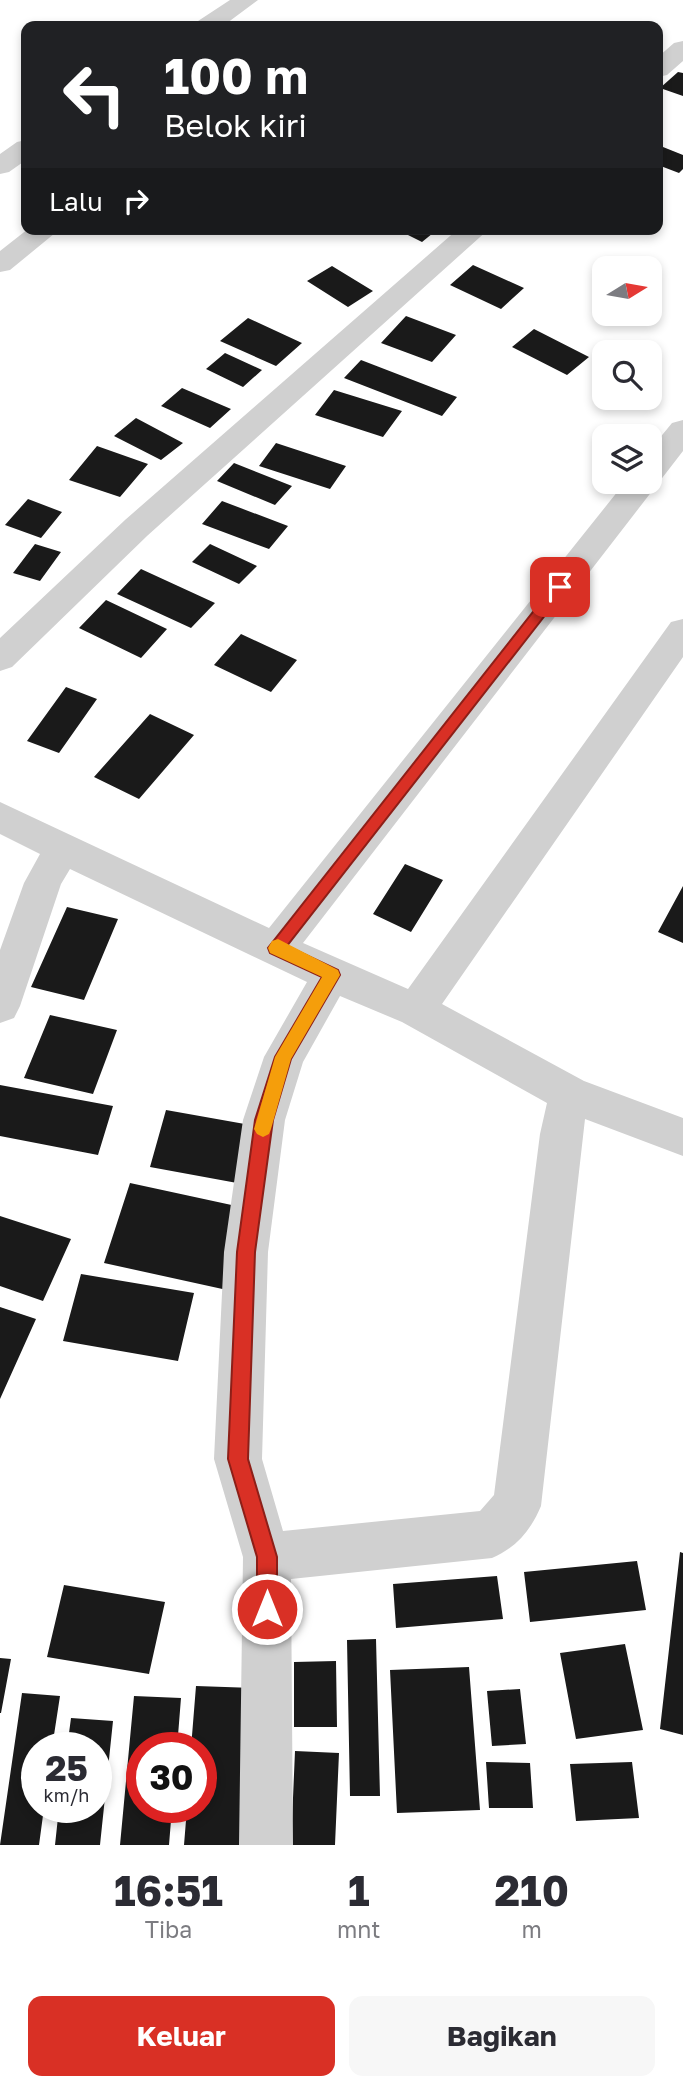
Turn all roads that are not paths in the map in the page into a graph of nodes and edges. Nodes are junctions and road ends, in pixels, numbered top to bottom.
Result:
1 (246, 0) edge
2 (214, 21) edge
3 (683, 48) edge
4 (663, 66) edge
5 (21, 151) edge
6 (0, 166) edge
7 (39, 235) edge
8 (468, 235) edge
9 (0, 264) edge
10 (683, 430) edge
11 (662, 457) edge
12 (633, 494) edge
13 (683, 631) edge
14 (0, 659) edge
15 (0, 817) edge
16 (62, 848) junction
17 (276, 948) junction
18 (332, 975) junction
19 (0, 1006) edge
20 (416, 1010) junction
21 (569, 1094) junction
22 (683, 1137) edge
23 (267, 1557) junction
24 (266, 1845) edge

1 - 2 street
3 - 4 street
5 - 6 street
7 - 9 street
8 - 14 street
10 - 11 street
12 - 17 street
13 - 20 street
15 - 16 street
16 - 17 street
16 - 19 street
17 - 18 street
18 - 20 street
18 - 23 street
20 - 21 street
21 - 22 street
21 - 23 street
23 - 24 street

